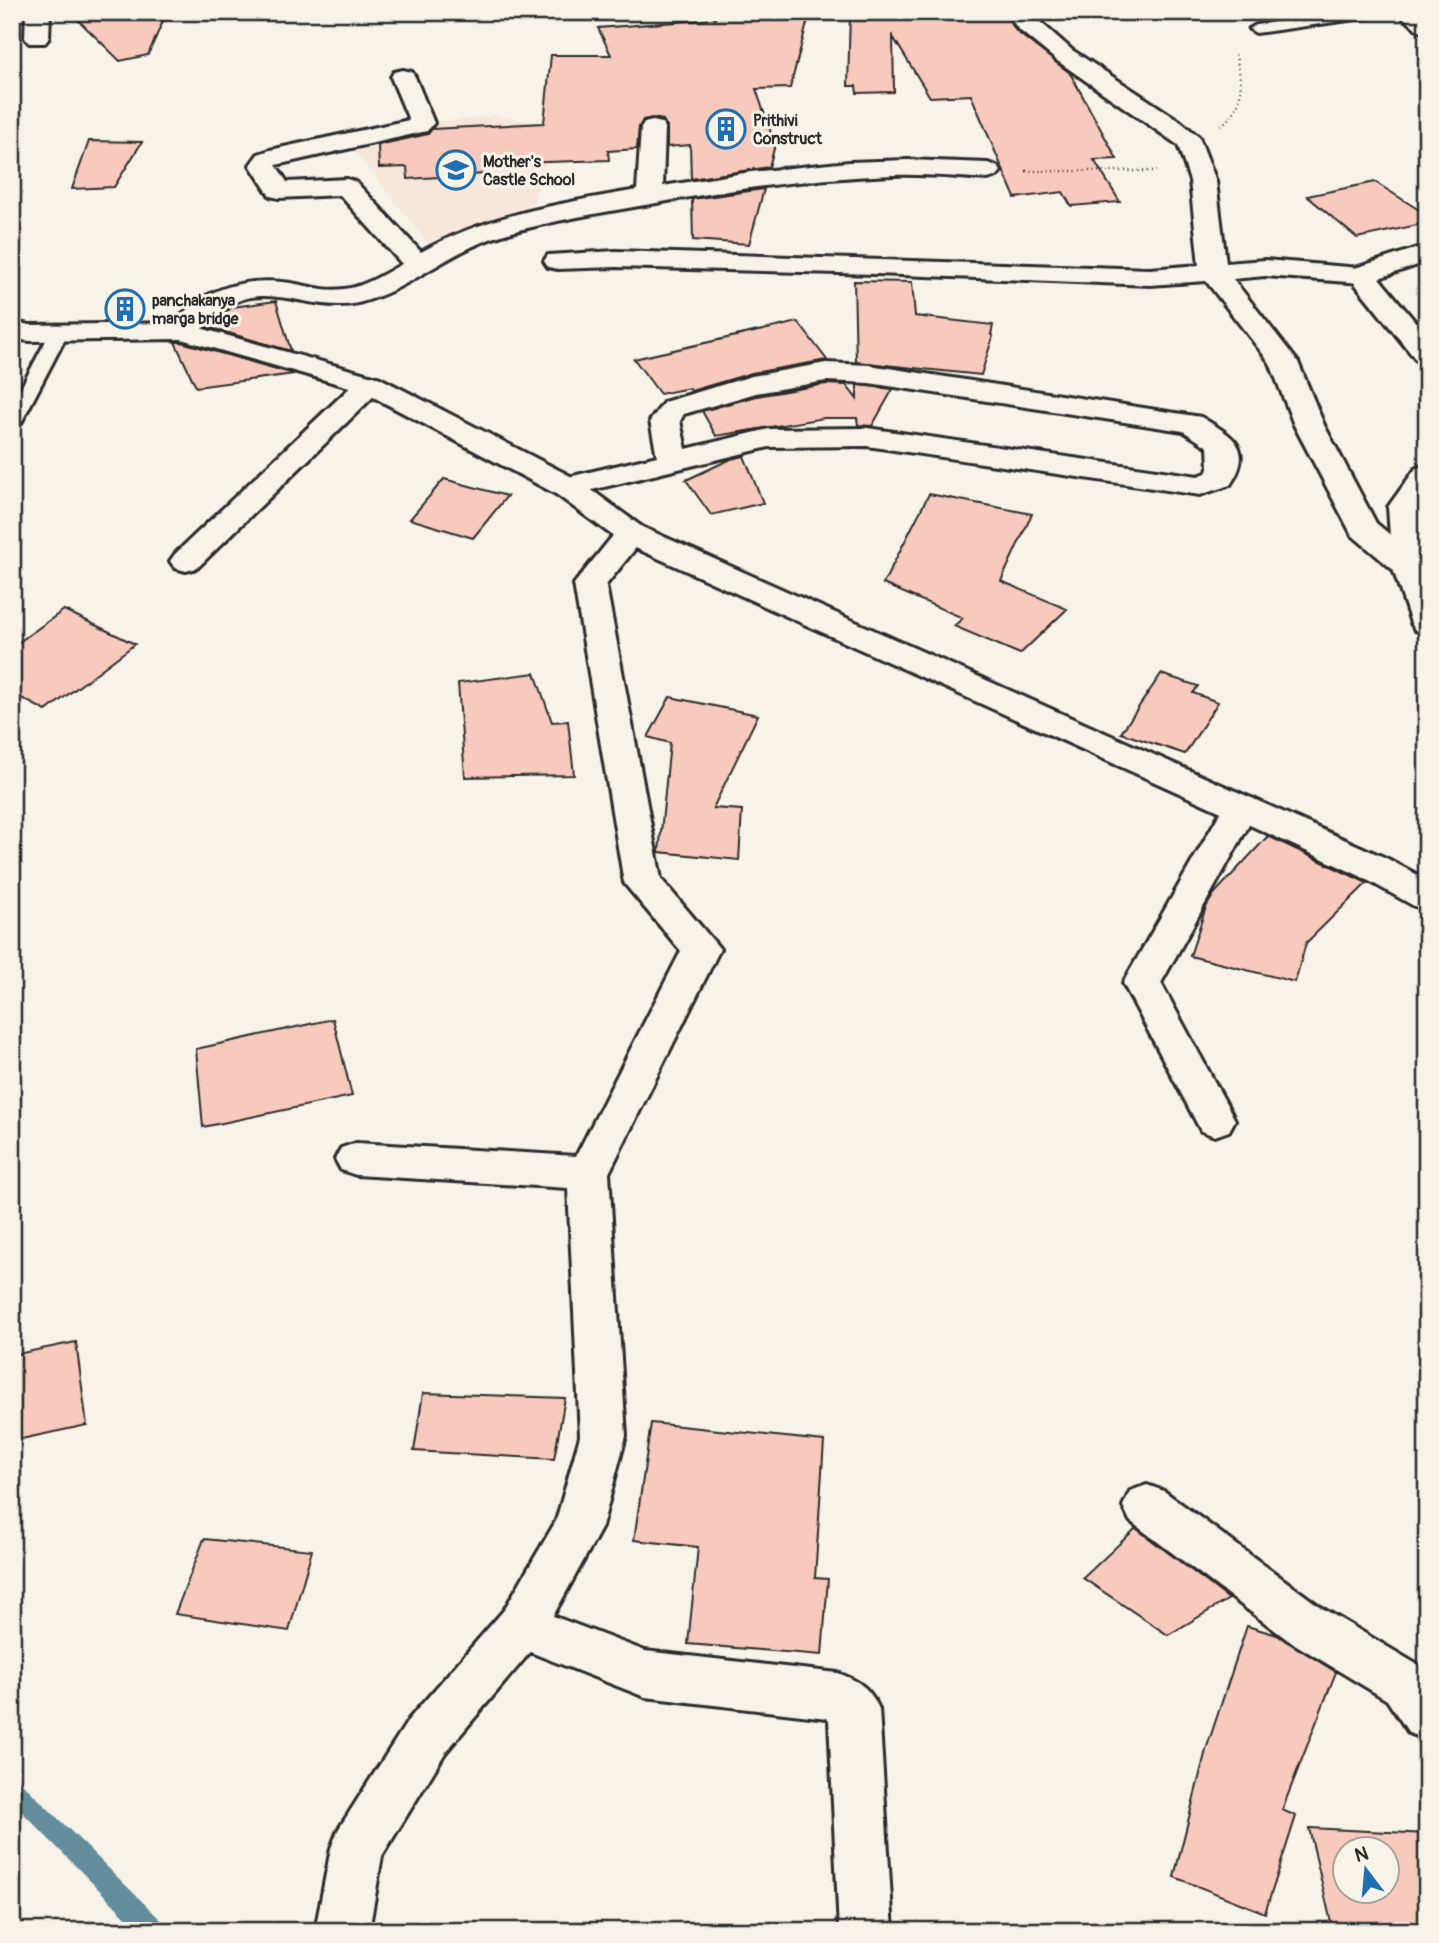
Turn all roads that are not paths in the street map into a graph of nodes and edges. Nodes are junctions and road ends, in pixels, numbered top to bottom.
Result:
1 (38, 12) edge
2 (1017, 12) edge
3 (1377, 12) edge
4 (1408, 12) edge
5 (1427, 26) edge
6 (1256, 29) road end
7 (37, 38) dead end
8 (403, 77) dead end
9 (653, 128) dead end
10 (988, 171) road end
11 (650, 196) junction
12 (1427, 253) edge
13 (558, 261) dead end
14 (419, 265) junction
15 (1213, 271) junction
16 (1362, 275) junction
17 (12, 330) edge
18 (60, 331) junction
19 (182, 331) junction
20 (1427, 355) edge
21 (370, 384) junction
22 (12, 423) edge
23 (673, 461) junction
24 (1427, 474) edge
25 (567, 487) junction
26 (631, 534) junction
27 (186, 561) dead end
28 (1408, 566) junction
29 (1427, 623) edge
30 (1241, 807) junction
31 (1427, 897) edge
32 (1215, 1120) dead end
33 (356, 1159) dead end
34 (587, 1173) junction
35 (1147, 1506) dead end
36 (521, 1626) junction
37 (1427, 1716) edge
38 (342, 1931) edge
39 (866, 1931) edge

1 - 7 street
2 - 15 street
3 - 6 lane
4 - 5 street
8 - 14 street
9 - 11 street
10 - 11 street
11 - 14 street
12 - 16 street
13 - 15 street
14 - 19 street
15 - 16 street
15 - 28 street
16 - 20 street
17 - 18 street
18 - 19 street
18 - 22 lane
19 - 21 street
21 - 25 street
21 - 27 street
23 - 23 street
23 - 25 street
24 - 28 street
25 - 26 street
26 - 30 street
26 - 34 street
28 - 29 street
30 - 31 street
30 - 32 street
33 - 34 street
34 - 36 street
35 - 37 street
36 - 38 street
36 - 39 street

